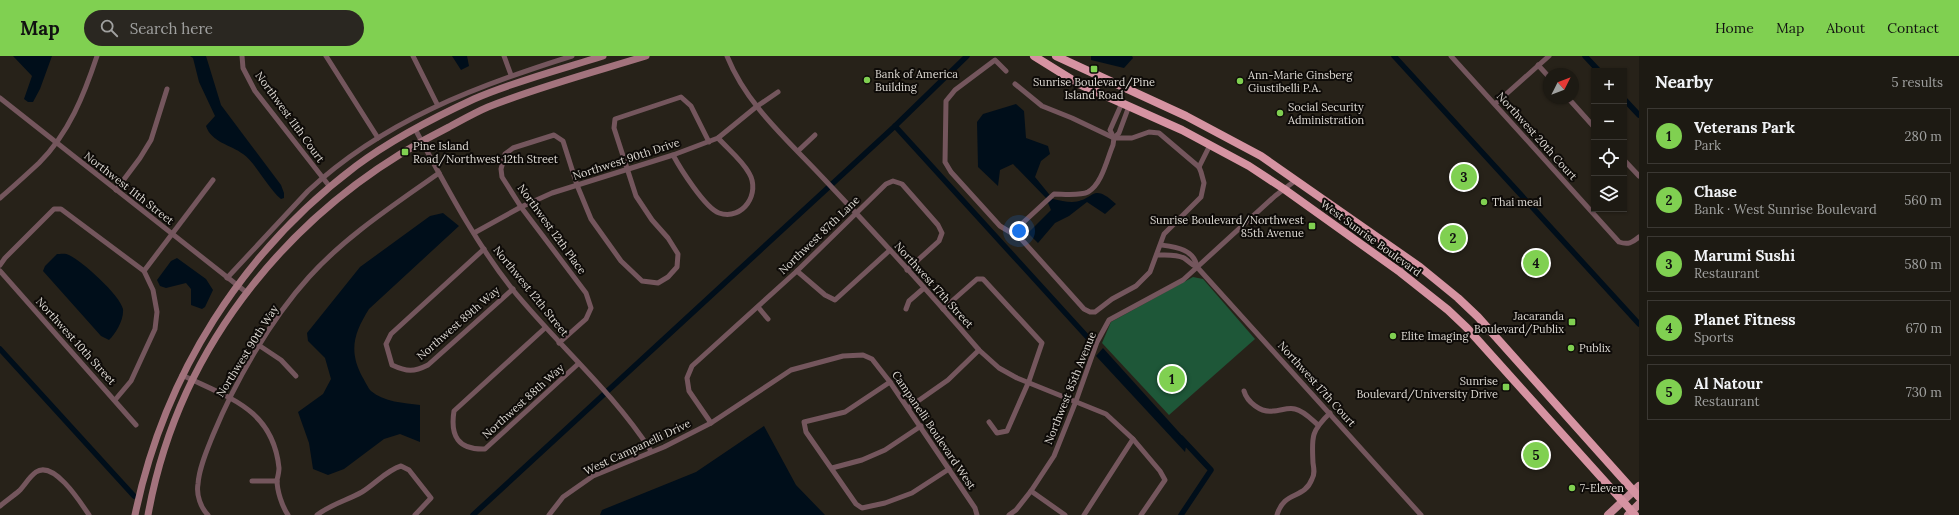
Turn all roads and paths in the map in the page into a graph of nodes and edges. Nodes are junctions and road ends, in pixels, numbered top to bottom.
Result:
1 (97, 56) edge
2 (242, 56) edge
3 (326, 56) edge
4 (413, 56) edge
5 (504, 56) edge
6 (572, 56) edge
7 (602, 56) edge
8 (646, 56) edge
9 (727, 56) edge
10 (1034, 56) edge
11 (1056, 56) edge
12 (1451, 56) edge
13 (1549, 56) edge
14 (1538, 65) junction
15 (1543, 70) edge
16 (1006, 71) dead end
17 (511, 75) junction
18 (1015, 84) dead end
19 (167, 89) dead end
20 (778, 92) dead end
21 (0, 98) edge
22 (437, 104) junction
23 (1126, 104) junction
24 (1495, 104) junction
25 (1573, 104) edge
26 (756, 107) junction
27 (1591, 124) edge
28 (415, 129) junction
29 (816, 135) dead end
30 (378, 138) junction
31 (718, 138) junction
32 (1114, 138) junction
33 (421, 140) junction
34 (709, 142) junction
35 (56, 143) junction
36 (1210, 144) junction
37 (798, 151) junction
38 (673, 155) junction
39 (1627, 163) edge
40 (1199, 167) junction
41 (628, 170) junction
42 (439, 173) junction
43 (1639, 176) edge
44 (322, 178) junction
45 (213, 180) dead end
46 (1296, 180) junction
47 (577, 185) junction
48 (330, 187) junction
49 (1284, 189) junction
50 (116, 190) junction
51 (0, 198) edge
52 (521, 207) junction
53 (855, 214) junction
54 (1014, 231) junction
55 (474, 233) junction
56 (172, 234) junction
57 (1639, 237) edge
58 (1161, 245) junction
59 (484, 249) junction
60 (890, 250) junction
61 (1158, 255) junction
62 (1409, 260) junction
63 (0, 265) edge
64 (1197, 267) junction
65 (907, 270) junction
66 (0, 271) edge
67 (144, 271) junction
68 (797, 271) junction
69 (1400, 272) junction
70 (227, 278) junction
71 (236, 285) junction
72 (924, 288) junction
73 (513, 289) junction
74 (246, 292) junction
75 (758, 307) junction
76 (906, 309) dead end
77 (943, 309) junction
78 (768, 319) dead end
79 (545, 328) junction
80 (559, 343) junction
81 (260, 346) junction
82 (979, 350) junction
83 (872, 359) joint
84 (578, 364) junction
85 (182, 376) junction
86 (296, 376) dead end
87 (193, 381) junction
88 (1029, 381) junction
89 (890, 382) junction
90 (1244, 391) dead end
91 (229, 398) junction
92 (115, 400) junction
93 (1076, 401) junction
94 (908, 408) junction
95 (1330, 414) junction
96 (989, 422) dead end
97 (711, 423) junction
98 (136, 425) dead end
99 (1318, 425) junction
100 (920, 426) junction
101 (1133, 439) junction
102 (651, 451) junction
103 (832, 468) junction
104 (949, 469) junction
105 (252, 481) dead end
106 (277, 481) junction
107 (1031, 491) junction
108 (1637, 491) edge
109 (1622, 501) junction
110 (1639, 504) edge
111 (0, 506) edge
112 (287, 513) edge
113 (1632, 514) edge
114 (89, 515) edge
115 (135, 515) edge
116 (148, 515) edge
117 (208, 515) edge
118 (280, 515) edge
119 (317, 515) edge
120 (415, 515) edge
121 (549, 515) edge
122 (977, 515) edge
123 (1008, 515) edge
124 (1065, 515) edge
125 (1084, 515) edge
126 (1142, 515) edge
127 (1277, 515) edge
128 (1421, 515) edge
129 (1608, 515) edge

1 - 35 street
2 - 44 street, Northwest 11th Court
3 - 30 street
4 - 22 street
5 - 17 street
6 - 17 street
7 - 28 main road
8 - 33 main road
9 - 26 street, Northwest 17th Street
10 - 23 highway, West Sunrise Boulevard
11 - 46 highway, West Sunrise Boulevard
12 - 24 street, Northwest 20th Court
13 - 14 street
14 - 15 street
14 - 24 street
16 - 54 street
17 - 22 street
18 - 32 street
19 - 50 street
20 - 26 street, Northwest 90th Drive
21 - 35 street, Northwest 11th Street
22 - 30 street
23 - 32 street
23 - 32 street
23 - 36 highway, West Sunrise Boulevard
24 - 57 street, Northwest 20th Court
25 - 27 street
26 - 31 street, Northwest 90th Drive
26 - 37 street, Northwest 17th Street
28 - 33 street, Northwest 12th Street
28 - 48 main road
29 - 37 street
30 - 44 street
31 - 34 street, Northwest 90th Drive
31 - 38 street
32 - 40 street
32 - 54 street
33 - 42 street, Northwest 12th Street
33 - 74 main road
34 - 38 street, Northwest 90th Drive
34 - 41 street
35 - 50 street, Northwest 11th Street
35 - 51 street
36 - 40 street
36 - 49 highway, West Sunrise Boulevard
37 - 53 street, Northwest 17th Street
38 - 41 street, Northwest 90th Drive
39 - 43 street
40 - 58 street
41 - 47 street, Northwest 90th Drive
41 - 47 street
42 - 55 street, Northwest 12th Street
42 - 81 street, Northwest 90th Way
44 - 48 street, Northwest 11th Court
44 - 70 street
45 - 56 street
46 - 49 street, Northwest 85th Avenue
46 - 62 highway, West Sunrise Boulevard
47 - 52 street, Northwest 90th Drive
47 - 52 street, Northwest 12th Place
48 - 71 main road
49 - 64 street, Northwest 85th Avenue
49 - 69 highway, West Sunrise Boulevard
50 - 56 street, Northwest 11th Street
52 - 55 street, Northwest 90th Drive
52 - 80 street, Northwest 12th Place
53 - 60 street, Northwest 17th Street
53 - 65 street, Northwest 87th Lane
53 - 68 street, Northwest 87th Lane
54 - 61 street
55 - 59 street, Northwest 12th Street
56 - 67 street
56 - 70 street, Northwest 11th Street
58 - 61 street
58 - 64 street
59 - 73 street, Northwest 12th Street
59 - 73 street, Northwest 89th Way
60 - 65 street, Northwest 17th Street
60 - 68 street
61 - 64 street
62 - 69 street
62 - 108 highway, West Sunrise Boulevard
63 - 67 street
64 - 93 street, Northwest 85th Avenue
64 - 95 street, Northwest 17th Court
65 - 72 street, Northwest 17th Street
66 - 92 street, Northwest 10th Street
67 - 92 street
68 - 75 street, Northwest 87th Lane
69 - 109 highway, West Sunrise Boulevard
70 - 71 street, Northwest 11th Street
71 - 74 street, Northwest 11th Street
71 - 85 main road
72 - 76 street
72 - 77 street, Northwest 17th Street
73 - 79 street, Northwest 12th Street
74 - 87 main road
75 - 78 street
75 - 97 street, Northwest 87th Lane
77 - 82 street, Northwest 17th Street
77 - 88 street
79 - 80 street, Northwest 12th Street
79 - 84 street, Northwest 88th Way
80 - 84 street, Northwest 12th Street
81 - 86 street
81 - 91 street, Northwest 90th Way
82 - 88 street, Northwest 17th Street
82 - 94 street
83 - 89 street, Campanelli Boulevard West
83 - 97 street, West Campanelli Drive
84 - 102 street, Northwest 12th Street
85 - 87 street
85 - 115 main road
87 - 91 street
87 - 116 main road
88 - 93 street, Northwest 17th Street
88 - 96 street
89 - 94 street, Campanelli Boulevard West
89 - 103 street
90 - 99 street
91 - 106 street
91 - 117 street, Northwest 90th Way
92 - 98 street, Northwest 10th Street
93 - 101 street, Northwest 17th Street
93 - 107 street, Northwest 85th Avenue
94 - 100 street, Campanelli Boulevard West
95 - 99 street
95 - 128 street, Northwest 17th Court
97 - 102 street, West Campanelli Drive
99 - 127 street
100 - 103 street
100 - 104 street, Campanelli Boulevard West
101 - 125 street
101 - 126 street, Northwest 17th Street
102 - 121 street, West Campanelli Drive
103 - 104 street
104 - 122 street, Campanelli Boulevard West
105 - 106 street
106 - 112 street
107 - 123 street, Northwest 85th Avenue
107 - 124 street
108 - 109 main road
109 - 113 highway, West Sunrise Boulevard
109 - 129 main road
110 - 113 main road
111 - 114 street
112 - 118 street
119 - 120 street

